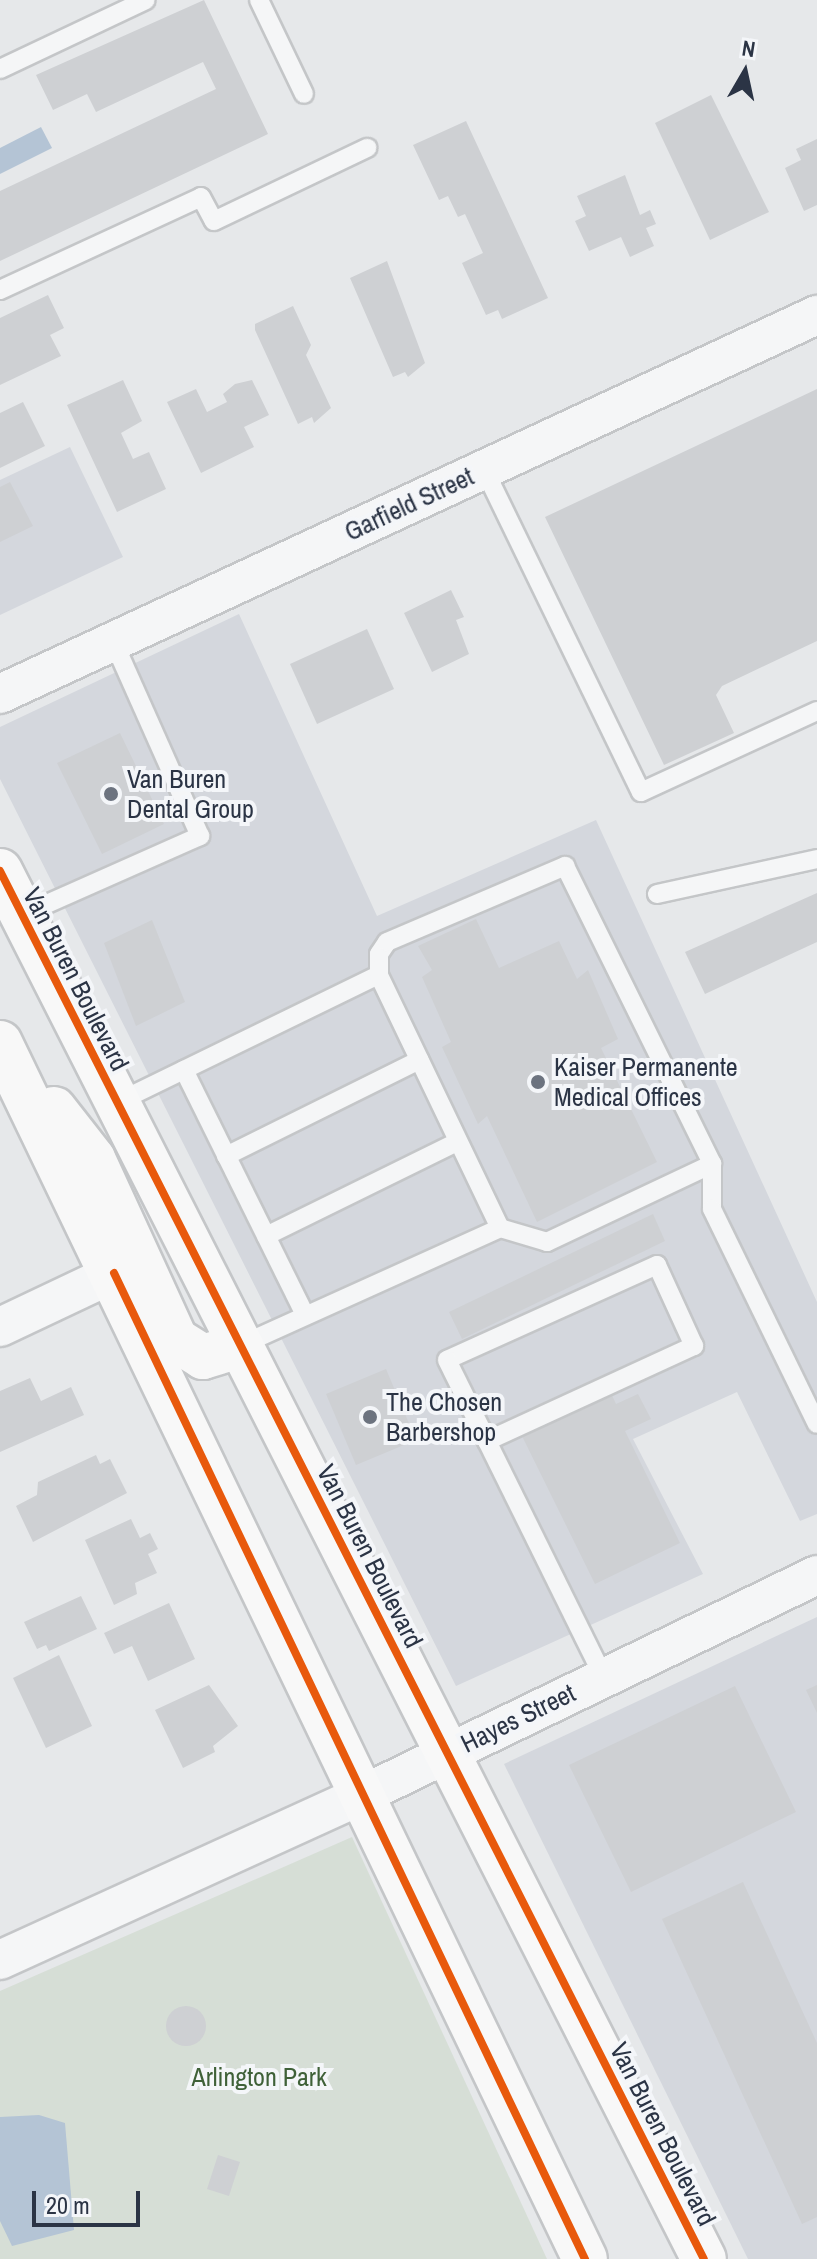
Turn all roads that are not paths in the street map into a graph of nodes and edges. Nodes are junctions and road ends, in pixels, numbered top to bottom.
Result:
1 (146, 0) edge
2 (259, 0) edge
3 (0, 69) edge
4 (304, 94) dead end
5 (367, 148) dead end
6 (0, 290) edge
7 (817, 315) edge
8 (484, 469) junction
9 (113, 641) junction
10 (0, 694) edge
11 (817, 711) edge
12 (817, 859) edge
13 (0, 871) edge
14 (657, 894) dead end
15 (22, 915) junction
16 (379, 975) junction
17 (6, 1055) edge
18 (419, 1060) junction
19 (184, 1070) junction
20 (116, 1103) junction
21 (457, 1142) junction
22 (226, 1156) junction
23 (712, 1164) junction
24 (500, 1228) junction
25 (266, 1236) junction
26 (114, 1273) junction
27 (305, 1315) junction
28 (0, 1327) edge
29 (238, 1346) junction
30 (817, 1424) edge
31 (487, 1441) junction
32 (817, 1575) edge
33 (603, 1676) junction
34 (450, 1750) junction
35 (364, 1794) junction
36 (0, 1960) edge
37 (585, 2259) edge
38 (704, 2259) edge

1 - 3 lane
2 - 4 lane
5 - 6 lane
7 - 8 street, Garfield Street
8 - 9 street, Garfield Street
8 - 11 lane
9 - 10 street, Garfield Street
9 - 15 lane
12 - 14 lane
13 - 15 main road, Van Buren Boulevard
15 - 20 main road, Van Buren Boulevard
16 - 18 lane
16 - 19 lane
16 - 23 lane
17 - 26 main road
17 - 29 main road
18 - 21 lane
18 - 22 lane
19 - 20 lane
19 - 22 lane
20 - 29 main road, Van Buren Boulevard
21 - 24 lane
21 - 25 lane
22 - 25 lane
23 - 24 lane
23 - 30 lane
24 - 27 lane
25 - 27 lane
26 - 28 street
26 - 35 main road
27 - 29 lane
29 - 34 main road, Van Buren Boulevard
31 - 31 lane
31 - 33 lane
32 - 33 street, Hayes Street
33 - 34 street, Hayes Street
34 - 35 street, Hayes Street
34 - 38 main road, Van Buren Boulevard
35 - 36 street, Hayes Street
35 - 37 main road

